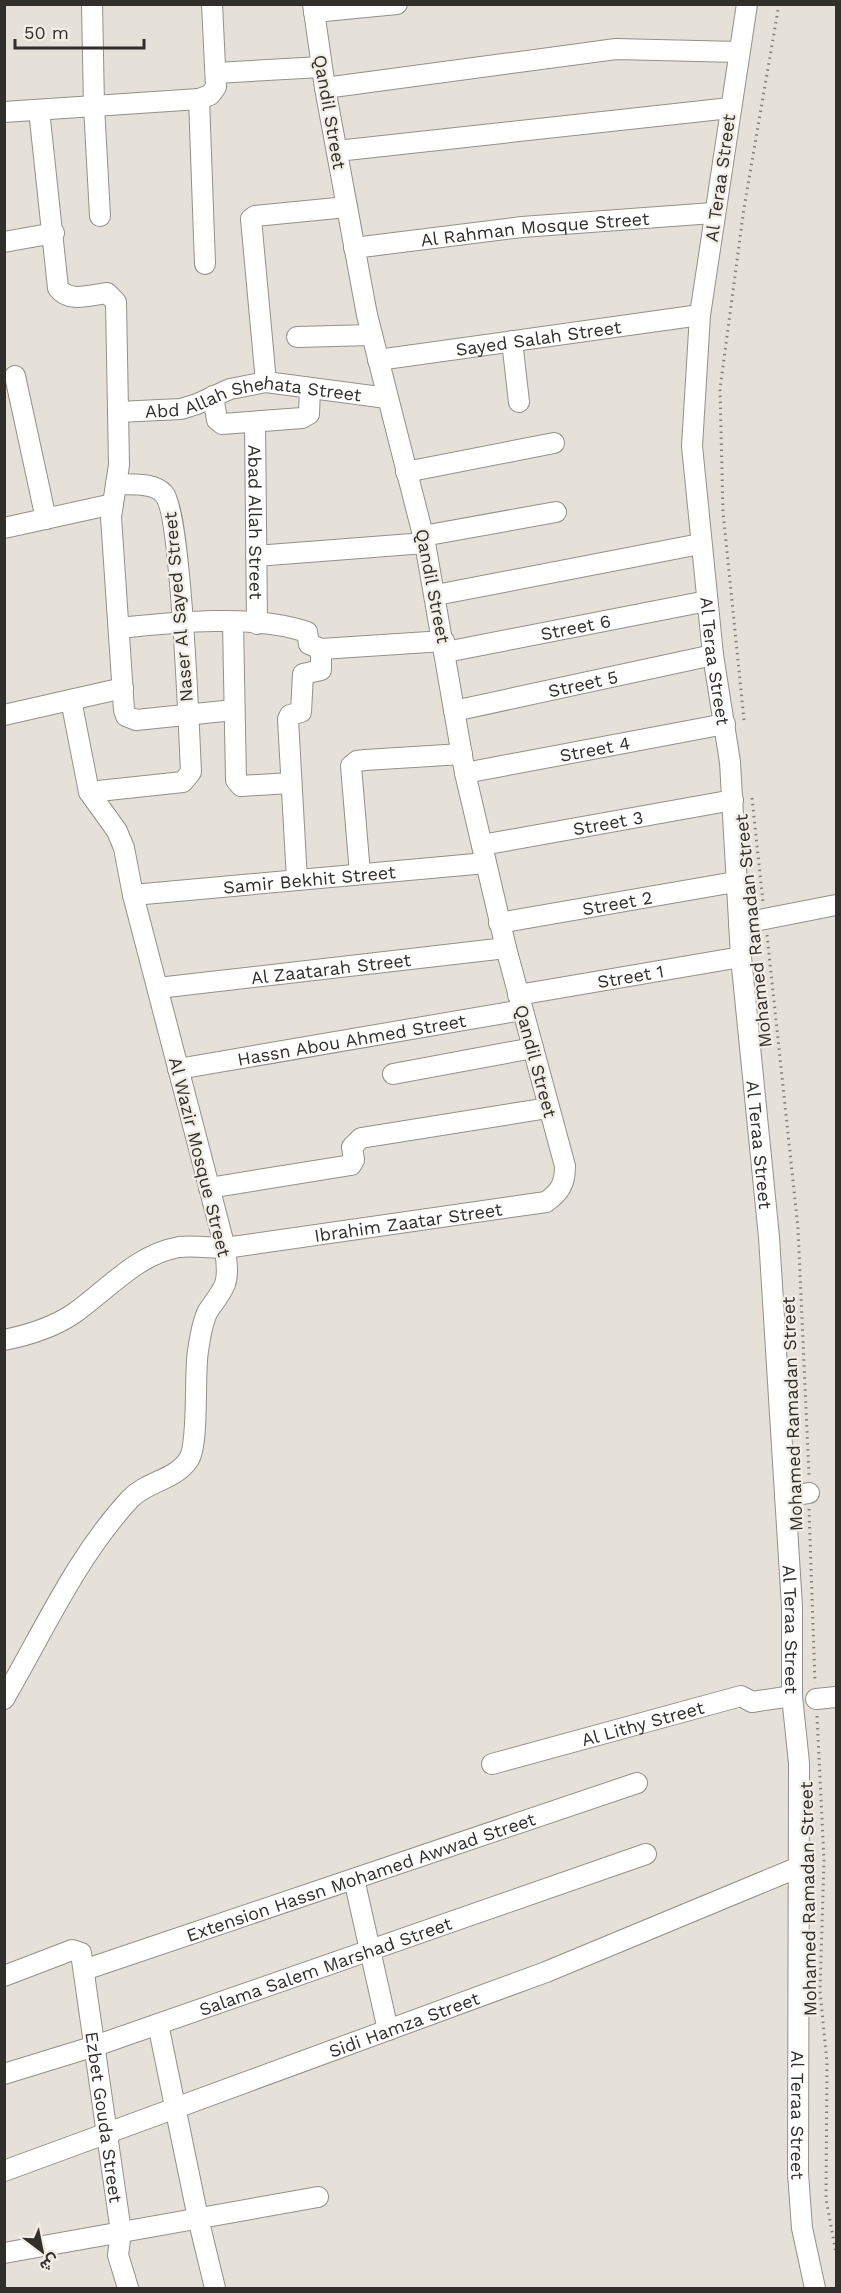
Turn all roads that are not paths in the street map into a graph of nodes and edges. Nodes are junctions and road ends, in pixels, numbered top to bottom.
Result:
1 (92, 4) edge
2 (212, 4) edge
3 (397, 4) edge
4 (747, 4) edge
5 (314, 8) edge
6 (738, 52) junction
7 (321, 67) junction
8 (216, 80) junction
9 (325, 88) junction
10 (199, 99) junction
11 (94, 106) junction
12 (730, 108) junction
13 (39, 110) junction
14 (4, 112) edge
15 (337, 151) junction
16 (347, 207) junction
17 (713, 213) junction
18 (100, 216) dead end
19 (54, 233) junction
20 (4, 242) edge
21 (354, 248) junction
22 (205, 264) dead end
23 (700, 315) junction
24 (372, 335) junction
25 (297, 337) dead end
26 (512, 341) junction
27 (378, 360) junction
28 (15, 376) dead end
29 (266, 382) junction
30 (310, 388) junction
31 (213, 396) junction
32 (387, 398) junction
33 (519, 402) dead end
34 (118, 412) junction
35 (255, 422) junction
36 (554, 443) dead end
37 (406, 472) junction
38 (116, 484) junction
39 (113, 504) junction
40 (556, 512) dead end
41 (46, 519) junction
42 (4, 528) edge
43 (424, 540) junction
44 (700, 544) junction
45 (256, 556) junction
46 (436, 595) junction
47 (707, 601) junction
48 (182, 622) junction
49 (233, 622) junction
50 (257, 624) junction
51 (119, 628) junction
52 (445, 647) junction
53 (321, 649) junction
54 (712, 655) junction
55 (123, 688) junction
56 (71, 700) junction
57 (234, 710) junction
58 (454, 711) junction
59 (4, 715) edge
60 (188, 715) junction
61 (725, 724) junction
62 (464, 763) junction
63 (291, 783) junction
64 (89, 792) junction
65 (733, 800) junction
66 (484, 854) junction
67 (360, 874) junction
68 (297, 880) junction
69 (735, 882) junction
70 (133, 895) junction
71 (837, 905) edge
72 (499, 923) junction
73 (739, 924) junction
74 (506, 948) junction
75 (741, 957) junction
76 (158, 988) junction
77 (520, 1003) junction
78 (533, 1048) junction
79 (178, 1069) junction
80 (393, 1074) dead end
81 (548, 1107) junction
82 (564, 1166) joint
83 (209, 1188) junction
84 (225, 1248) junction
85 (4, 1340) edge
86 (809, 1494) road end
87 (785, 1497) junction
88 (792, 1696) junction
89 (837, 1697) edge
90 (4, 1699) edge
91 (816, 1699) road end
92 (492, 1764) dead end
93 (637, 1783) dead end
94 (646, 1854) dead end
95 (799, 1867) junction
96 (354, 1879) junction
97 (370, 1950) junction
98 (84, 1970) junction
99 (4, 1976) edge
100 (158, 2024) junction
101 (388, 2030) junction
102 (95, 2046) junction
103 (4, 2074) edge
104 (175, 2107) junction
105 (107, 2132) junction
106 (4, 2171) edge
107 (318, 2197) dead end
108 (198, 2218) junction
109 (121, 2232) junction
110 (4, 2253) edge
111 (128, 2289) edge
112 (215, 2289) edge
113 (815, 2289) edge

1 - 11 street
2 - 8 street
3 - 5 street
4 - 6 street, Al Teraa Street
5 - 7 street, Qandil Street
6 - 9 street
6 - 12 street, Al Teraa Street
7 - 8 street
7 - 9 street, Qandil Street
8 - 10 street
9 - 15 street, Qandil Street
10 - 11 street
10 - 22 street
11 - 13 street
11 - 18 street
12 - 15 street
12 - 17 street, Al Teraa Street
13 - 14 street
13 - 19 street
15 - 16 street, Qandil Street
16 - 21 street, Qandil Street
16 - 29 street
17 - 21 street, Al Rahman Mosque Street
17 - 23 street, Al Teraa Street
19 - 20 street
19 - 34 street
21 - 24 street, Qandil Street
23 - 26 street, Sayed Salah Street
23 - 44 street, Al Teraa Street
24 - 25 street
24 - 27 street, Qandil Street
26 - 27 street, Sayed Salah Street
26 - 33 street
27 - 32 street, Qandil Street
28 - 41 street
29 - 30 street, Abd Allah Shehata Street
29 - 31 street, Abd Allah Shehata Street
30 - 32 street, Abd Allah Shehata Street
30 - 35 street
31 - 34 street, Abd Allah Shehata Street
31 - 35 street
32 - 37 street, Qandil Street
34 - 38 street
35 - 45 street, Abad Allah Street
36 - 37 street
37 - 43 street, Qandil Street
38 - 39 street
38 - 48 street, Naser Al Sayed Street
39 - 41 street
39 - 51 street
40 - 43 street
41 - 42 street
43 - 45 street
43 - 46 street, Qandil Street
44 - 46 street
44 - 47 street, Al Teraa Street
45 - 50 street, Abad Allah Street
46 - 52 street, Qandil Street
47 - 52 street, Street 6
47 - 54 street, Al Teraa Street
48 - 49 street
48 - 51 street
48 - 60 street, Naser Al Sayed Street
49 - 50 street
49 - 57 street
50 - 53 street
51 - 55 street
52 - 53 street, Street 6
52 - 58 street, Qandil Street
53 - 63 street
54 - 58 street, Street 5
54 - 61 street, Al Teraa Street
55 - 56 street
55 - 60 street
56 - 59 street
56 - 64 street, Al Wazir Mosque Street
57 - 60 street
57 - 63 street
58 - 62 street, Qandil Street
60 - 64 street, Naser Al Sayed Street
61 - 62 street, Street 4
61 - 65 street, Al Teraa Street
62 - 66 street, Qandil Street
62 - 67 street, Street 4
63 - 68 street
64 - 70 street, Al Wazir Mosque Street
65 - 66 street, Street 3
65 - 69 street, Al Teraa Street
66 - 67 street, Samir Bekhit Street
66 - 72 street, Qandil Street
67 - 68 street, Samir Bekhit Street
68 - 70 street, Samir Bekhit Street
69 - 72 street, Street 2
69 - 73 street, Al Teraa Street
70 - 76 street, Al Wazir Mosque Street
71 - 73 street
72 - 74 street, Qandil Street
73 - 75 street, Al Teraa Street
74 - 76 street, Al Zaatarah Street
74 - 77 street, Qandil Street
75 - 77 street, Street 1
75 - 87 street, Al Teraa Street
76 - 79 street, Al Wazir Mosque Street
77 - 78 street, Qandil Street
77 - 79 street, Hassn Abou Ahmed Street
78 - 80 street
78 - 81 street, Qandil Street
79 - 83 street, Al Wazir Mosque Street
81 - 82 street, Qandil Street
81 - 83 street
82 - 84 street, Ibrahim Zaatar Street
83 - 84 street, Al Wazir Mosque Street
84 - 85 street, Ibrahim Zaatar Street
84 - 90 street, Al Wazir Mosque Street
86 - 87 street
87 - 88 street, Al Teraa Street
88 - 92 street, Al Lithy Street
88 - 95 street, Al Teraa Street
89 - 91 street
93 - 96 street, Extension Hassn Mohamed Awwad Street
94 - 97 street, Salama Salem Marshad Street
95 - 101 street, Sidi Hamza Street
95 - 113 street, Al Teraa Street
96 - 97 street
96 - 98 street, Extension Hassn Mohamed Awwad Street
97 - 100 street, Salama Salem Marshad Street
97 - 101 street
98 - 99 street, Ezbet Gouda Street
98 - 102 street, Ezbet Gouda Street
100 - 102 street, Salama Salem Marshad Street
100 - 104 street
101 - 104 street, Sidi Hamza Street
102 - 103 street, Salama Salem Marshad Street
102 - 105 street, Ezbet Gouda Street
104 - 105 street, Sidi Hamza Street
104 - 108 street
105 - 106 street, Sidi Hamza Street
105 - 109 street, Ezbet Gouda Street
107 - 108 street
108 - 109 street
108 - 112 street
109 - 110 street
109 - 111 street, Ezbet Gouda Street

